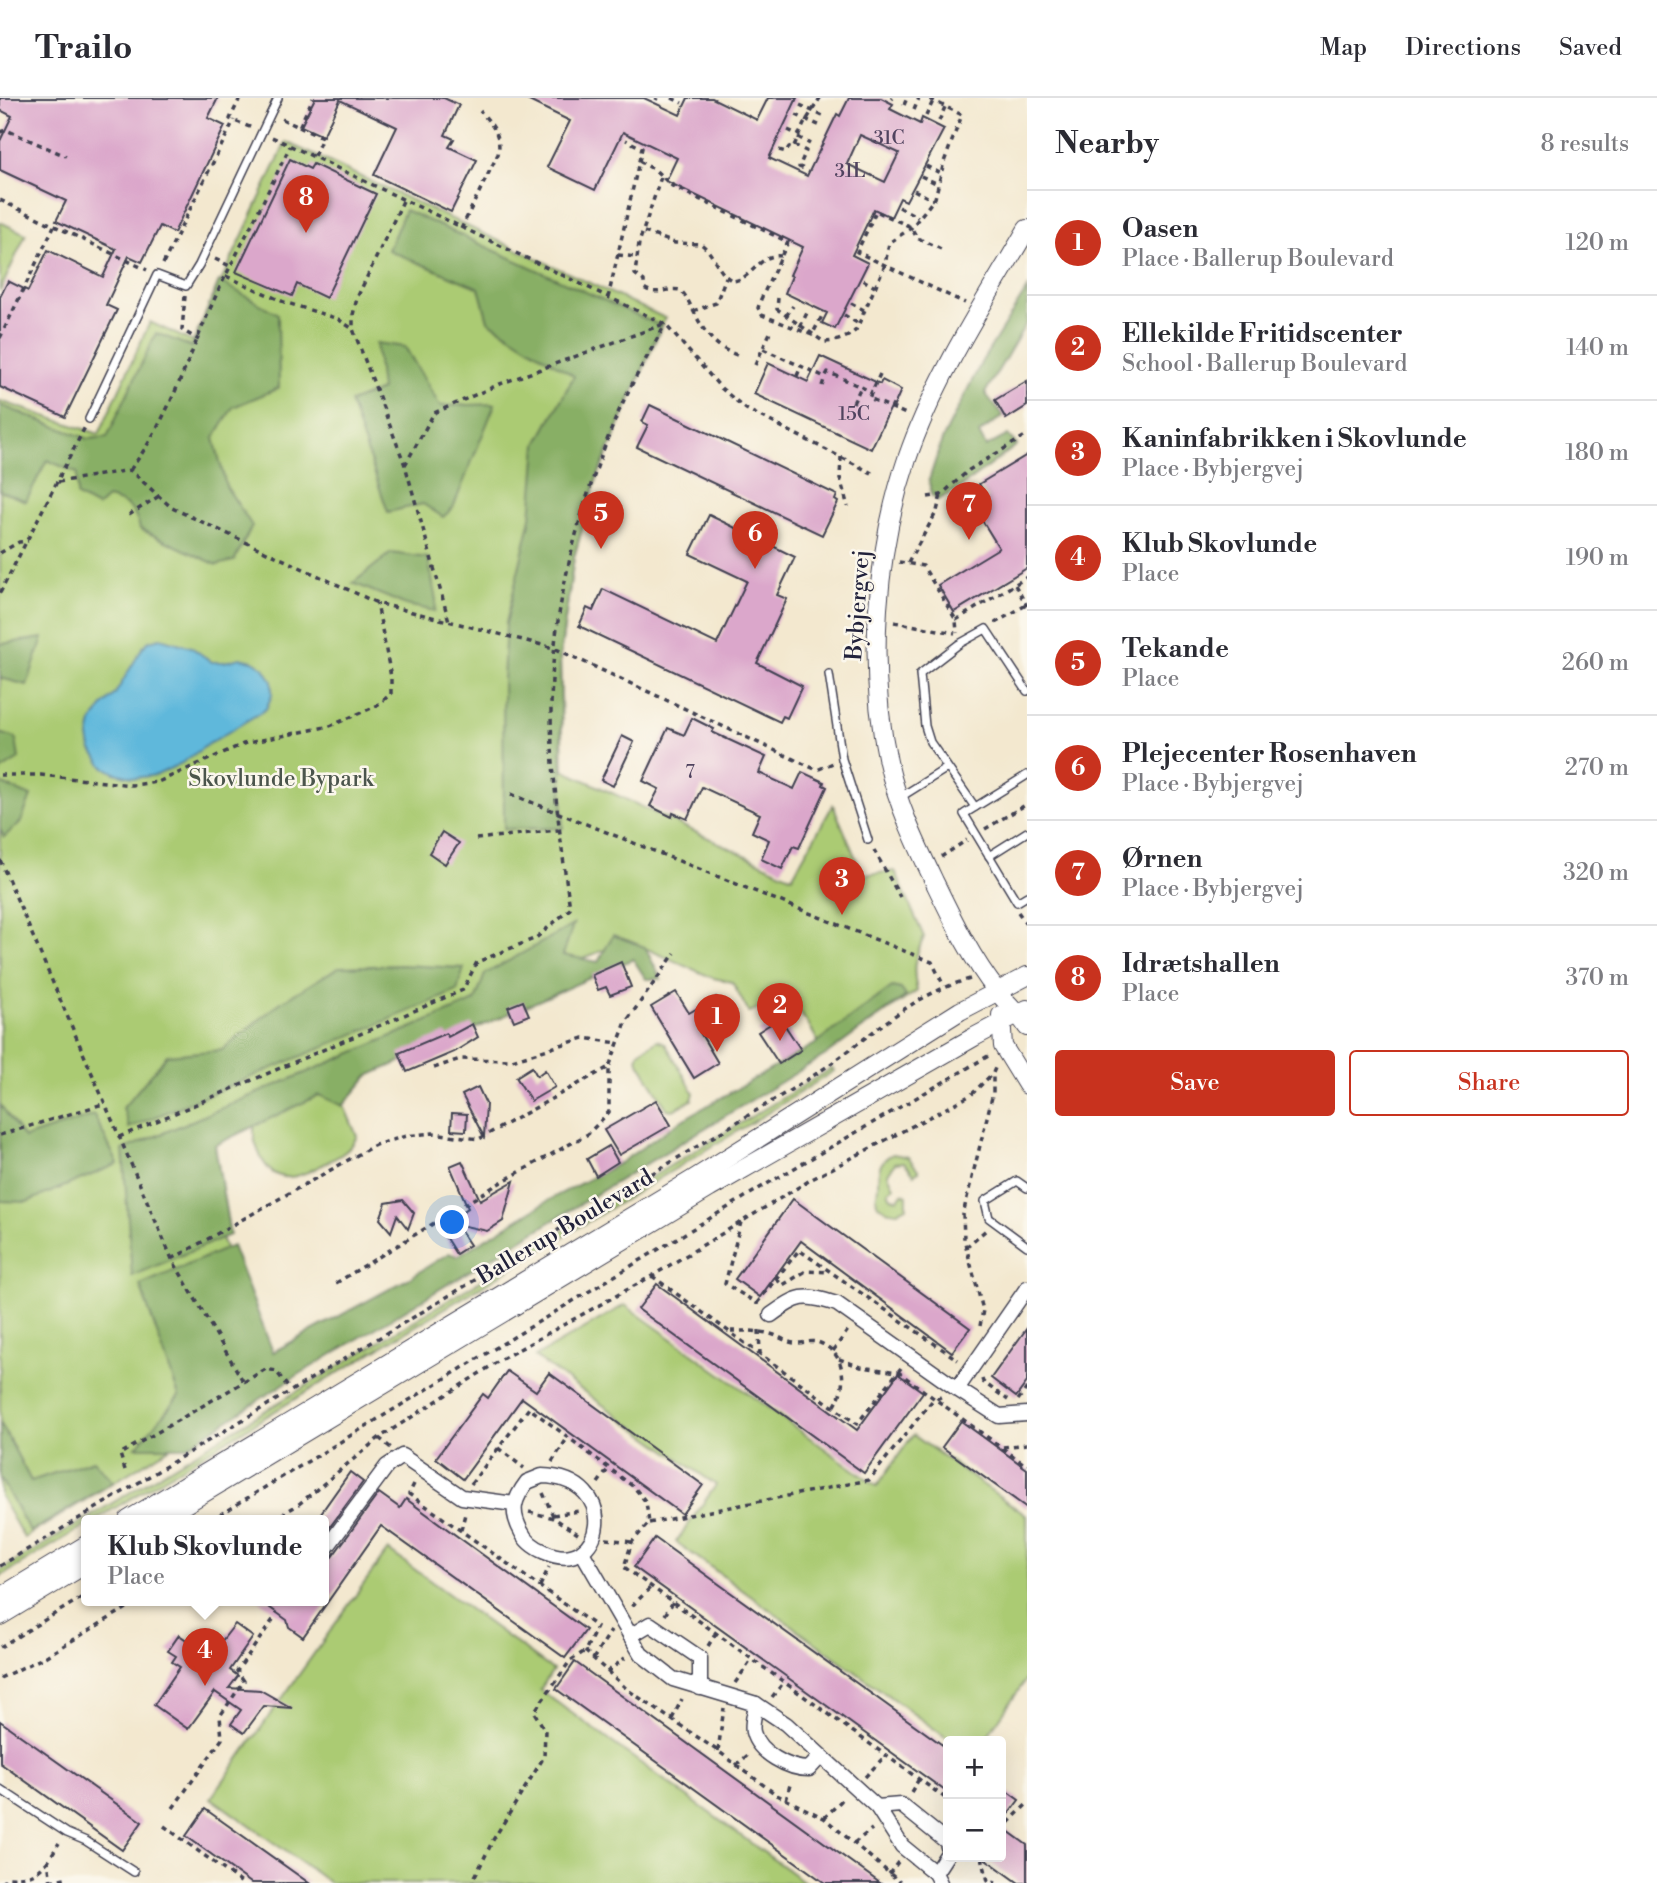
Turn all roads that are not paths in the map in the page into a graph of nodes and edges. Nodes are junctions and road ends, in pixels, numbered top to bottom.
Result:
1 (278, 98) edge
2 (1027, 229) edge
3 (89, 419) road end
4 (829, 674) dead end
5 (1027, 691) edge
6 (947, 768) junction
7 (1027, 775) edge
8 (898, 799) junction
9 (975, 807) junction
10 (1027, 832) edge
11 (868, 840) road end
12 (989, 856) junction
13 (1027, 896) edge
14 (1027, 976) edge
15 (997, 991) junction
16 (1025, 1017) edge
17 (1002, 1024) junction
18 (1027, 1085) edge
19 (1027, 1188) edge
20 (1027, 1246) edge
21 (1027, 1288) edge
22 (762, 1316) road end
23 (957, 1389) junction
24 (1027, 1415) edge
25 (514, 1506) junction
26 (136, 1515) edge
27 (167, 1515) edge
28 (329, 1544) edge
29 (81, 1548) edge
30 (582, 1552) junction
31 (81, 1567) edge
32 (0, 1597) edge
33 (0, 1616) edge
34 (634, 1642) junction
35 (694, 1686) junction
36 (756, 1704) junction
37 (820, 1757) junction
38 (0, 1789) edge
39 (881, 1813) junction
40 (943, 1839) edge
41 (134, 1872) dead end
42 (938, 1878) edge

1 - 3 lane
2 - 8 street, Bybjergvej
4 - 11 lane
5 - 6 lane
6 - 8 lane
6 - 9 lane
7 - 9 lane
8 - 15 street, Bybjergvej
9 - 12 lane
10 - 12 lane
12 - 13 lane
14 - 15 street, Ballerup Boulevard
15 - 16 street
15 - 17 street
15 - 26 street, Ballerup Boulevard
16 - 17 street, Ballerup Boulevard
17 - 18 street
17 - 27 street, Ballerup Boulevard
19 - 20 lane
21 - 23 street
22 - 23 street
23 - 24 street
25 - 28 street
25 - 30 street
25 - 30 street
29 - 32 street
30 - 34 street
31 - 33 street
34 - 35 street
34 - 35 street
35 - 36 street
36 - 37 street
36 - 37 street
37 - 39 street
38 - 41 lane
39 - 40 street
39 - 42 street

